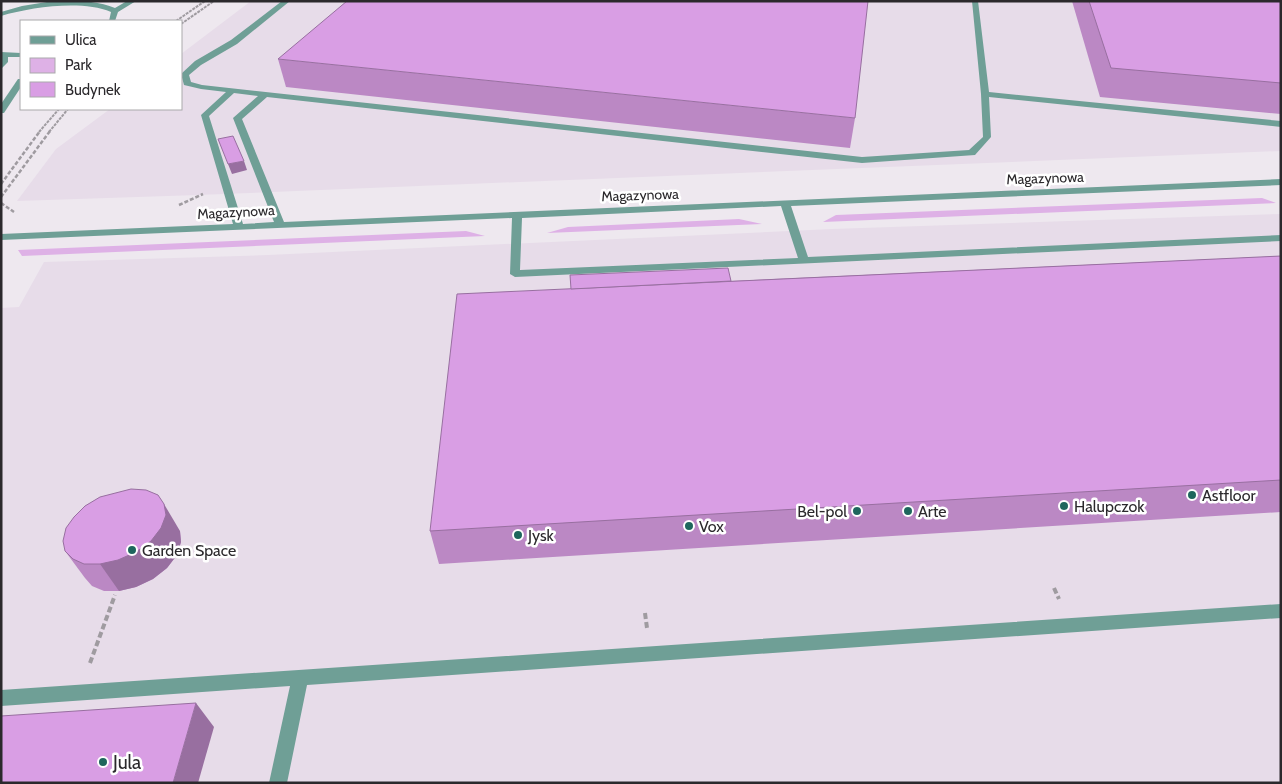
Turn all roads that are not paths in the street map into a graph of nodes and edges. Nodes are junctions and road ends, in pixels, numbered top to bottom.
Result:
1 (85, 1) edge
2 (134, 1) edge
3 (288, 1) edge
4 (974, 1) edge
5 (1, 4) edge
6 (19, 8) junction
7 (115, 11) junction
8 (1, 14) edge
9 (112, 20) edge
10 (3, 54) edge
11 (20, 55) edge
12 (1, 67) edge
13 (20, 82) edge
14 (232, 91) junction
15 (265, 94) junction
16 (985, 94) junction
17 (1, 111) edge
18 (1281, 124) edge
19 (1281, 182) edge
20 (785, 203) junction
21 (517, 214) junction
22 (280, 224) junction
23 (239, 226) junction
24 (1, 237) edge
25 (1281, 238) edge
26 (804, 260) junction
27 (1281, 611) edge
28 (300, 677) junction
29 (1, 698) edge
30 (278, 783) edge

1 - 6 street
1 - 7 street
2 - 7 street
3 - 14 street
4 - 16 street
5 - 6 street
6 - 8 street
7 - 9 street
10 - 11 street
10 - 12 street
13 - 17 street
14 - 15 street
14 - 23 street
15 - 16 street
15 - 22 street
16 - 18 street
19 - 20 street, Magazynowa
20 - 21 street, Magazynowa
20 - 26 street
21 - 22 street, Magazynowa
21 - 26 street
22 - 23 street, Magazynowa
23 - 24 street, Magazynowa
25 - 26 street
27 - 28 street
28 - 29 street
28 - 30 street

